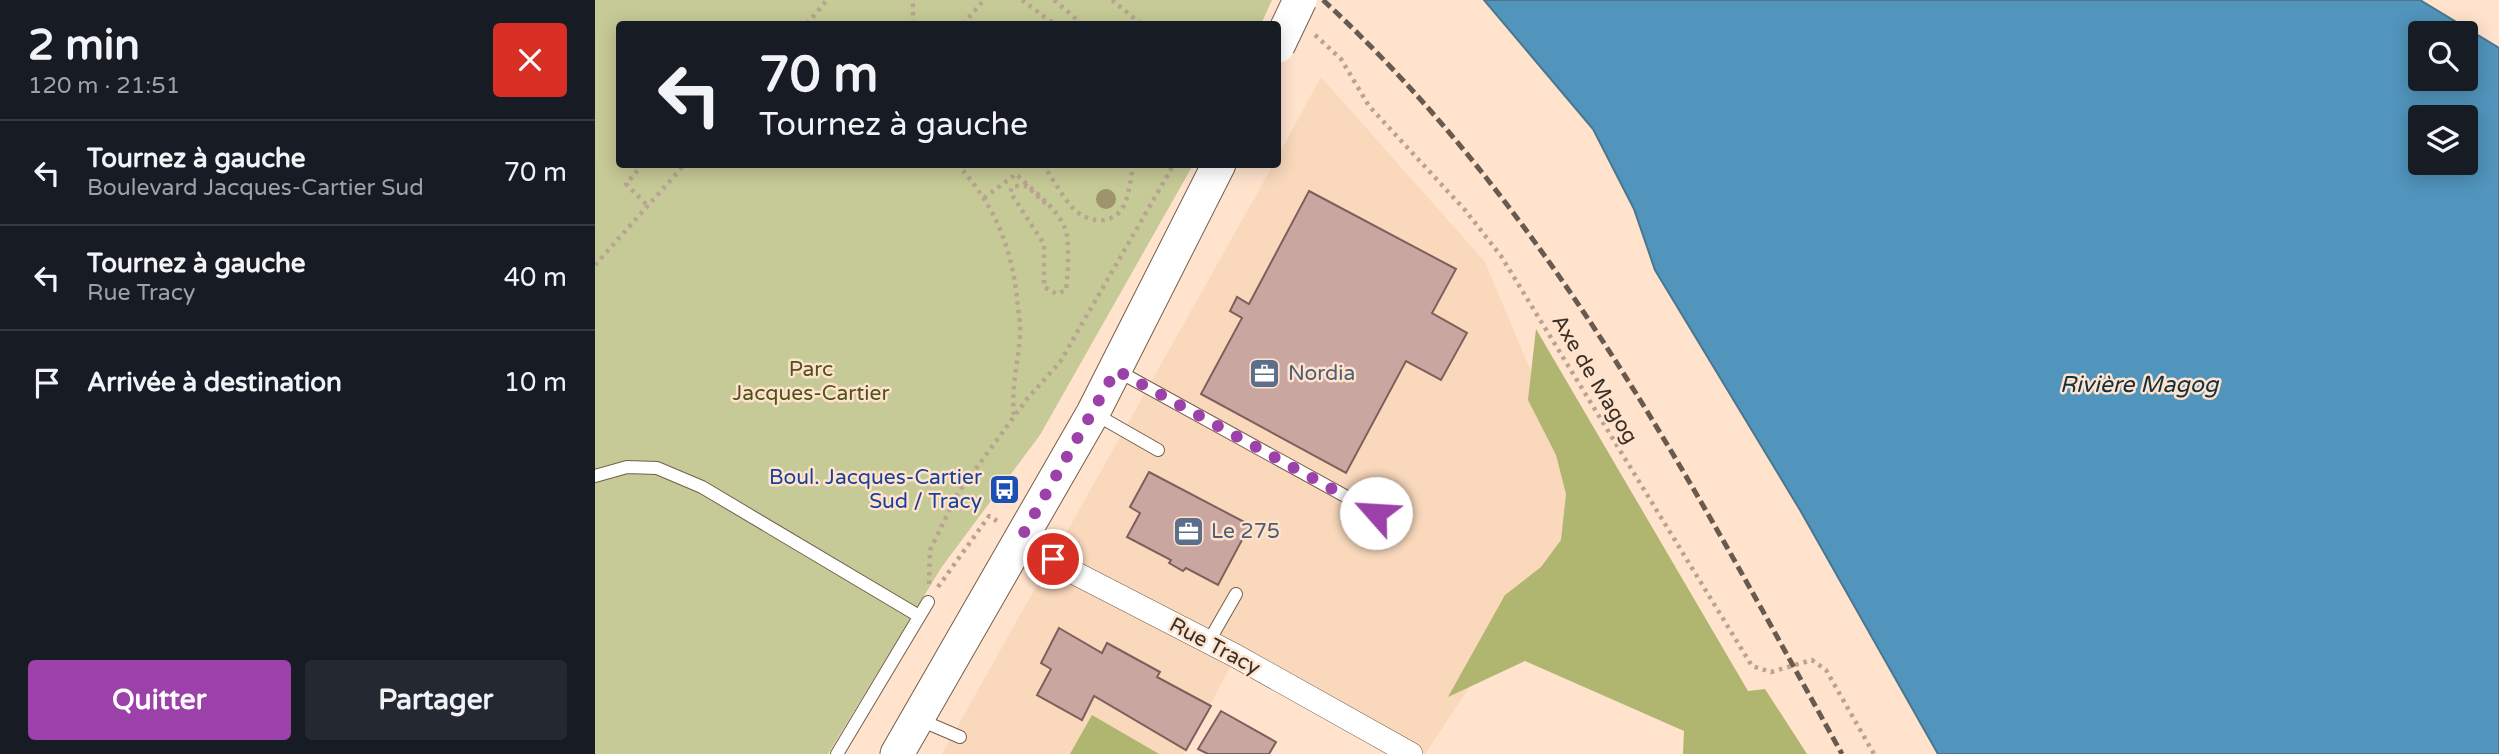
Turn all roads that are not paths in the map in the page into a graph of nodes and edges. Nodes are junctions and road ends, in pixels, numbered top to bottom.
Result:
1 (1300, 0) edge
2 (1281, 40) edge
3 (1217, 168) edge
4 (1116, 370) junction
5 (1093, 413) junction
6 (1158, 450) dead end
7 (595, 476) edge
8 (1376, 513) dead end
9 (1022, 536) junction
10 (1236, 594) dead end
11 (928, 602) road end
12 (919, 616) junction
13 (1209, 642) junction
14 (917, 719) junction
15 (960, 737) dead end
16 (837, 754) edge
17 (897, 754) edge
18 (1411, 754) edge

1 - 2 main road, bridge
3 - 4 main road
4 - 5 main road
4 - 8 lane
5 - 6 lane
5 - 9 main road
7 - 12 lane
9 - 13 street, Rue Tracy
9 - 14 main road
10 - 13 lane
11 - 12 lane
12 - 16 lane
13 - 18 street, Rue Tracy
14 - 15 lane
14 - 17 main road

